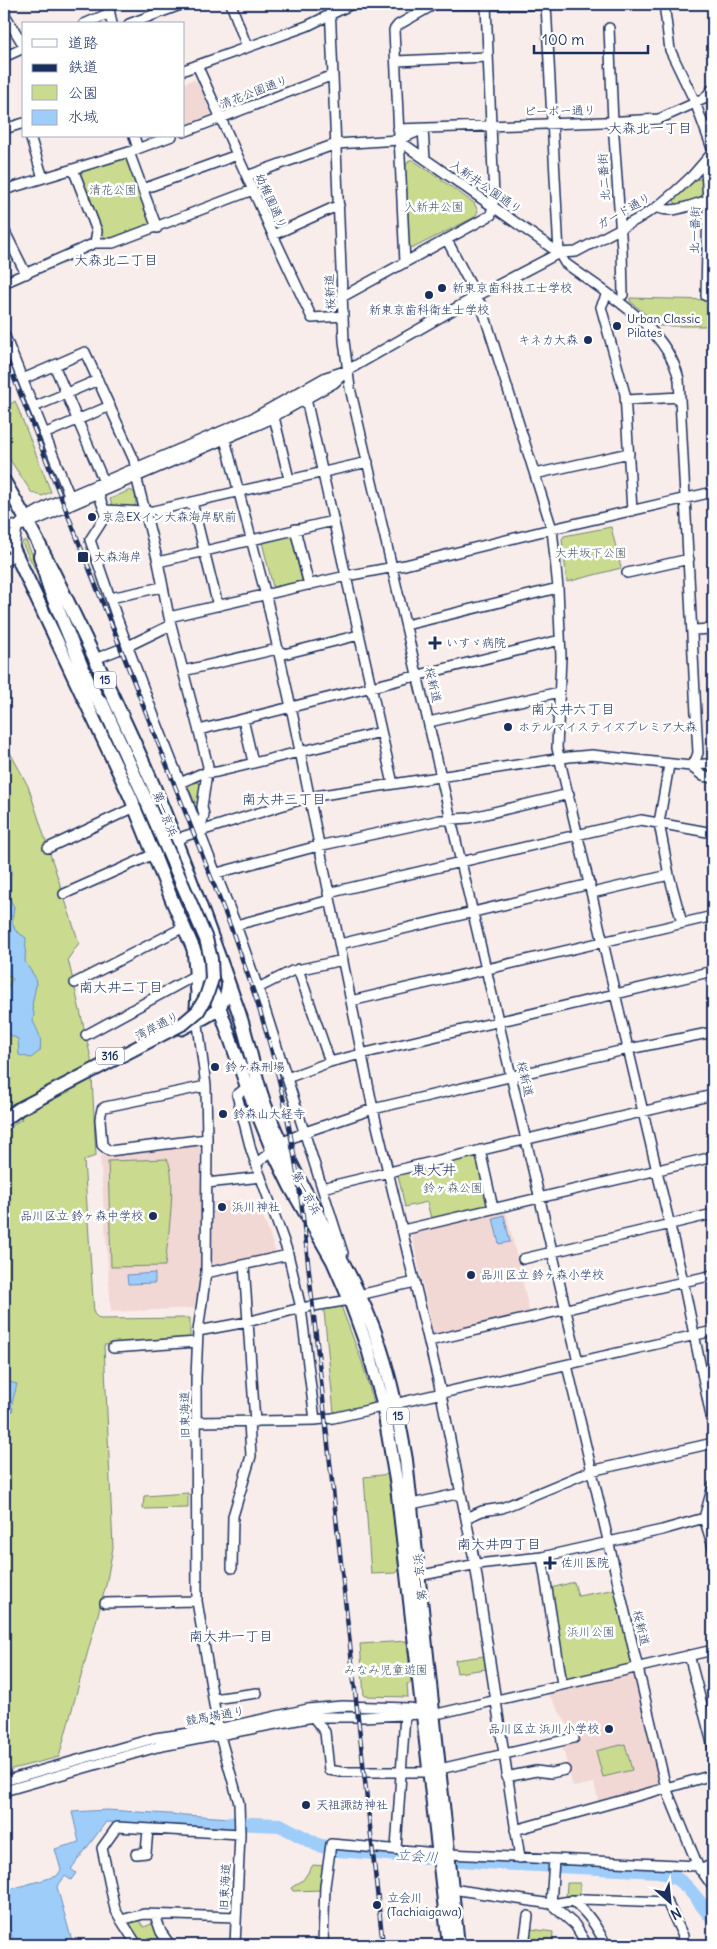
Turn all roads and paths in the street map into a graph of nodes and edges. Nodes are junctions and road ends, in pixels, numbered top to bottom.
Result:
1 (108, 4) edge
2 (184, 4) edge
3 (231, 4) edge
4 (330, 4) edge
5 (352, 4) edge
6 (434, 4) edge
7 (664, 4) edge
8 (486, 5) edge
9 (546, 5) edge
10 (4, 13) edge
11 (110, 13) junction
12 (331, 15) junction
13 (89, 22) edge
14 (112, 22) edge
15 (134, 22) edge
16 (609, 28) dead end
17 (22, 44) edge
18 (247, 47) junction
19 (22, 48) edge
20 (4, 57) edge
21 (487, 57) junction
22 (396, 61) junction
23 (197, 65) junction
24 (185, 70) edge
25 (333, 75) junction
26 (713, 88) edge
27 (695, 102) junction
28 (220, 118) junction
29 (613, 122) junction
30 (22, 124) edge
31 (553, 124) junction
32 (490, 125) junction
33 (4, 129) edge
34 (424, 129) junction
35 (398, 130) junction
36 (185, 132) edge
37 (31, 138) edge
38 (134, 138) edge
39 (167, 138) edge
40 (398, 140) junction
41 (336, 144) junction
42 (408, 147) junction
43 (134, 150) junction
44 (713, 151) edge
45 (237, 155) junction
46 (399, 156) junction
47 (425, 159) junction
48 (702, 166) junction
49 (74, 169) junction
50 (246, 176) junction
51 (43, 178) junction
52 (143, 189) junction
53 (4, 190) edge
54 (252, 190) junction
55 (710, 199) edge
56 (338, 205) junction
57 (657, 207) junction
58 (493, 208) junction
59 (158, 228) junction
60 (620, 228) junction
61 (4, 230) edge
62 (273, 235) junction
63 (447, 240) junction
64 (95, 243) junction
65 (559, 254) junction
66 (405, 263) junction
67 (26, 274) junction
68 (4, 283) edge
69 (607, 294) junction
70 (623, 295) dead end
71 (477, 296) junction
72 (706, 296) dead end
73 (342, 297) junction
74 (343, 316) junction
75 (4, 334) edge
76 (54, 365) junction
77 (348, 370) junction
78 (23, 379) junction
79 (98, 380) junction
80 (66, 393) junction
81 (680, 397) junction
82 (306, 399) junction
83 (626, 400) junction
84 (110, 406) junction
85 (34, 407) junction
86 (274, 417) junction
87 (77, 420) junction
88 (44, 434) junction
89 (225, 439) junction
90 (629, 453) junction
91 (368, 462) junction
92 (322, 471) junction
93 (136, 473) junction
94 (535, 474) junction
95 (289, 479) junction
96 (4, 481) edge
97 (104, 482) junction
98 (239, 491) junction
99 (713, 492) edge
100 (98, 493) junction
101 (70, 496) junction
102 (686, 498) junction
103 (192, 502) junction
104 (105, 510) junction
105 (632, 511) junction
106 (145, 512) junction
107 (333, 520) junction
108 (4, 523) edge
109 (24, 523) junction
110 (4, 529) edge
111 (295, 529) junction
112 (552, 529) junction
113 (251, 540) junction
114 (38, 541) junction
115 (205, 550) junction
116 (15, 551) junction
117 (690, 559) junction
118 (4, 562) edge
119 (158, 562) junction
120 (393, 567) junction
121 (627, 573) dead end
122 (346, 576) junction
123 (309, 585) junction
124 (162, 587) junction
125 (558, 588) junction
126 (266, 596) junction
127 (110, 598) junction
128 (218, 606) junction
129 (170, 621) junction
130 (406, 625) junction
131 (713, 629) edge
132 (693, 630) junction
133 (359, 635) junction
134 (560, 640) junction
135 (128, 646) junction
136 (277, 649) junction
137 (95, 659) junction
138 (183, 671) junction
139 (418, 675) junction
140 (371, 687) junction
141 (559, 692) junction
142 (291, 707) junction
143 (243, 719) junction
144 (429, 722) junction
145 (199, 730) junction
146 (381, 732) junction
147 (299, 751) junction
148 (560, 758) junction
149 (253, 762) junction
150 (669, 765) junction
151 (713, 765) edge
152 (690, 766) junction
153 (208, 772) junction
154 (442, 777) junction
155 (713, 778) edge
156 (180, 783) junction
157 (393, 784) junction
158 (569, 794) junction
159 (309, 797) junction
160 (134, 807) junction
161 (452, 820) junction
162 (659, 823) junction
163 (200, 830) junction
164 (713, 833) edge
165 (578, 834) junction
166 (175, 841) junction
167 (318, 846) junction
168 (48, 848) dead end
169 (154, 854) junction
170 (462, 862) junction
171 (217, 873) junction
172 (669, 875) junction
173 (591, 889) junction
174 (64, 894) dead end
175 (329, 896) junction
176 (473, 913) junction
177 (713, 916) edge
178 (682, 923) junction
179 (236, 925) junction
180 (184, 927) junction
181 (604, 942) junction
182 (340, 944) junction
183 (192, 946) junction
184 (343, 960) junction
185 (298, 969) junction
186 (486, 970) junction
187 (713, 971) edge
188 (194, 976) junction
189 (75, 983) dead end
190 (228, 983) junction
191 (258, 988) junction
192 (616, 993) junction
193 (214, 996) junction
194 (351, 1001) junction
195 (196, 1008) junction
196 (220, 1009) junction
197 (197, 1021) junction
198 (498, 1021) junction
199 (713, 1032) edge
200 (86, 1035) dead end
201 (629, 1049) junction
202 (361, 1054) junction
203 (330, 1062) junction
204 (512, 1077) junction
205 (288, 1078) junction
206 (206, 1086) junction
207 (247, 1087) junction
208 (713, 1095) edge
209 (373, 1110) junction
210 (4, 1112) edge
211 (644, 1112) junction
212 (4, 1121) edge
213 (305, 1132) junction
214 (207, 1139) junction
215 (526, 1140) junction
216 (276, 1146) junction
217 (480, 1150) junction
218 (713, 1156) edge
219 (256, 1164) junction
220 (657, 1170) junction
221 (389, 1172) junction
222 (261, 1177) junction
223 (207, 1183) junction
224 (322, 1188) junction
225 (540, 1199) junction
226 (493, 1208) junction
227 (713, 1214) edge
228 (670, 1224) junction
229 (403, 1230) junction
230 (552, 1252) junction
231 (288, 1255) junction
232 (523, 1259) dead end
233 (244, 1265) junction
234 (206, 1273) junction
235 (713, 1274) edge
236 (683, 1281) junction
237 (353, 1282) junction
238 (415, 1282) junction
239 (355, 1297) junction
240 (301, 1308) junction
241 (566, 1308) junction
242 (247, 1322) junction
243 (713, 1331) edge
244 (198, 1332) junction
245 (694, 1335) junction
246 (429, 1341) junction
247 (197, 1342) junction
248 (113, 1348) dead end
249 (578, 1362) junction
250 (567, 1365) junction
251 (441, 1394) junction
252 (389, 1406) junction
253 (315, 1420) junction
254 (198, 1422) junction
255 (252, 1422) junction
256 (713, 1426) edge
257 (713, 1442) edge
258 (591, 1471) junction
259 (713, 1486) edge
260 (461, 1493) junction
261 (412, 1504) junction
262 (466, 1518) junction
263 (704, 1518) junction
264 (608, 1542) junction
265 (713, 1547) edge
266 (542, 1557) junction
267 (475, 1564) junction
268 (232, 1568) dead end
269 (413, 1577) junction
270 (197, 1601) junction
271 (105, 1603) dead end
272 (713, 1650) edge
273 (689, 1655) junction
274 (637, 1667) junction
275 (562, 1684) junction
276 (257, 1692) dead end
277 (213, 1699) junction
278 (496, 1700) junction
279 (426, 1712) junction
280 (405, 1716) junction
281 (313, 1717) junction
282 (219, 1732) junction
283 (574, 1738) dead end
284 (713, 1747) edge
285 (503, 1755) junction
286 (435, 1770) junction
287 (565, 1770) dead end
288 (401, 1771) junction
289 (713, 1774) edge
290 (506, 1777) junction
291 (4, 1781) edge
292 (666, 1788) junction
293 (4, 1791) edge
294 (148, 1829) junction
295 (515, 1830) junction
296 (240, 1832) junction
297 (396, 1849) junction
298 (136, 1854) dead end
299 (520, 1858) junction
300 (444, 1859) junction
301 (713, 1864) edge
302 (554, 1865) junction
303 (699, 1868) junction
304 (713, 1887) edge
305 (452, 1889) junction
306 (572, 1900) junction
307 (552, 1904) junction
308 (155, 1915) junction
309 (528, 1916) dead end
310 (236, 1917) junction
311 (121, 1920) junction
312 (137, 1945) edge
313 (170, 1945) edge
314 (235, 1945) edge
315 (323, 1945) edge
316 (449, 1945) edge
317 (458, 1945) edge
318 (524, 1945) edge
319 (587, 1945) edge
320 (606, 1945) edge
321 (681, 1945) edge

1 - 11 street
2 - 15 street
3 - 18 street
4 - 12 street, 桜新道
5 - 12 street
6 - 8 street
6 - 22 street
7 - 27 street
8 - 9 street
8 - 21 street
9 - 31 street
10 - 17 street
11 - 13 street
11 - 14 street
12 - 18 street
12 - 25 street, 桜新道
16 - 29 street, 北二番街
18 - 23 street
19 - 20 street
21 - 22 street
21 - 32 street
22 - 35 street
23 - 24 street
23 - 28 street, 幼稚園通り
25 - 28 street, 清花公園通り
25 - 41 street, 桜新道
26 - 27 street, ピーポー通り
27 - 29 street, ピーポー通り
27 - 44 street
28 - 36 street, 清花公園通り
28 - 45 street, 幼稚園通り
29 - 31 street, ピーポー通り
29 - 60 street, 北二番街
30 - 33 street
31 - 32 street, ピーポー通り
31 - 65 street
32 - 34 street, ピーポー通り
32 - 58 street
34 - 35 street, ピーポー通り
34 - 40 street
34 - 42 street
34 - 47 street
35 - 40 street
37 - 51 street
38 - 43 street
39 - 43 street
40 - 41 street
40 - 42 street, 入新井公園通り
40 - 46 street
41 - 50 street
41 - 56 street, 桜新道
42 - 46 street
42 - 47 street, 入新井公園通り
43 - 49 street
43 - 52 street
44 - 48 street, ガード通り
45 - 50 street, 幼稚園通り
45 - 52 street
46 - 66 street
47 - 58 street, 入新井公園通り
48 - 55 street, 北一番街
48 - 57 street, ガード通り
49 - 51 street
49 - 64 street
50 - 54 street, 幼稚園通り
51 - 53 street
52 - 59 street
54 - 59 street
54 - 62 street, 幼稚園通り
55 - 57 street
55 - 72 street, 北一番街
56 - 62 street
56 - 73 street, 桜新道
57 - 60 street, ガード通り
58 - 63 street
58 - 65 street, 入新井公園通り
59 - 64 street
60 - 65 street, ガード通り
60 - 70 street, 北二番街
61 - 67 street
62 - 74 street, 幼稚園通り
63 - 66 street
63 - 71 street
64 - 67 street
65 - 69 street, 入新井公園通り
65 - 71 street, ガード通り
66 - 73 street
67 - 68 street
69 - 81 street, 入新井公園通り
69 - 83 street
71 - 77 street, ガード通り
71 - 94 street
73 - 74 street, 桜新道
74 - 77 street, 桜新道
75 - 78 street
76 - 78 street
76 - 79 street
76 - 80 street
77 - 82 street
77 - 91 street, 桜新道
77 - 93 street
78 - 85 street
79 - 80 street
79 - 84 street
80 - 85 street
80 - 87 street
81 - 83 street
81 - 102 street, 入新井公園通り
82 - 86 street
82 - 92 street
83 - 90 street
84 - 87 street
84 - 93 street
85 - 88 street
86 - 89 street
86 - 95 street
87 - 88 street
87 - 97 street
88 - 101 street
89 - 93 street
89 - 98 street
90 - 94 street
90 - 105 street
91 - 92 street
91 - 120 street, 桜新道
92 - 95 street
92 - 107 street
93 - 97 street
93 - 100 street
93 - 106 street
94 - 112 street
95 - 98 street
96 - 109 highway, 第一京浜 / 15
97 - 101 street
98 - 103 street
98 - 113 street
99 - 102 street
100 - 104 street
100 - 109 street
101 - 109 street
102 - 105 street
102 - 117 street, 入新井公園通り
103 - 106 street
103 - 115 street
104 - 106 street
104 - 127 street
105 - 112 street
106 - 119 street
107 - 111 street
107 - 122 street
108 - 109 street
109 - 114 highway, 第一京浜 / 15
109 - 116 street
110 - 116 highway, 第一京浜 / 15
111 - 113 street
111 - 123 street
112 - 120 street
112 - 125 street
113 - 115 street
113 - 126 street
114 - 137 highway, 第一京浜 / 15
114 - 212 highway, bridge
115 - 119 street
115 - 128 street
116 - 118 street
116 - 160 highway, 第一京浜 / 15
117 - 121 street
117 - 132 street, 入新井公園通り
119 - 124 street
120 - 122 street
120 - 130 street, 桜新道
122 - 123 street
122 - 133 street
123 - 126 street
124 - 127 street
124 - 129 street
125 - 130 street
125 - 134 street
126 - 128 street
126 - 136 street
127 - 135 street
128 - 129 street
129 - 135 street
129 - 138 street
130 - 139 street, 桜新道
131 - 132 street
132 - 152 street, 入新井公園通り
133 - 136 street
133 - 140 street
134 - 139 street
134 - 141 street
135 - 137 street
135 - 156 street
136 - 138 street
136 - 142 street
137 - 166 highway, 第一京浜 / 15
138 - 145 street
139 - 140 street
139 - 144 street, 桜新道
140 - 142 street
140 - 146 street
141 - 144 street
141 - 148 street
142 - 143 street
142 - 147 street
143 - 145 street
143 - 149 street
144 - 154 street, 桜新道
145 - 153 street
146 - 147 street
146 - 157 street
147 - 149 street
147 - 159 street
148 - 150 street
148 - 154 street
148 - 158 street
149 - 153 street
150 - 152 street
150 - 162 street
151 - 152 street
152 - 155 street
153 - 156 street
153 - 163 street
154 - 157 street
154 - 161 street, 桜新道
156 - 163 street
157 - 159 street
158 - 161 street
158 - 165 street
159 - 163 street
159 - 167 street
160 - 168 street
160 - 169 highway, 第一京浜 / 15
161 - 167 street
161 - 170 street, 桜新道
162 - 164 street
162 - 165 street
162 - 172 street
163 - 166 street
163 - 171 street
165 - 170 street
165 - 173 street
166 - 169 street
166 - 183 highway, 15
166 - 190 highway, 第一京浜 / 15
167 - 171 street
167 - 175 street
169 - 174 street
169 - 180 highway, 第一京浜 / 15
170 - 175 street
170 - 176 street, 桜新道
171 - 179 street
172 - 173 street
172 - 178 street
173 - 176 street
173 - 181 street
175 - 179 street
175 - 182 street
176 - 182 street
176 - 186 street, 桜新道
177 - 178 street
178 - 181 street
179 - 191 street
180 - 183 highway, 第一京浜 / 15
180 - 189 street
181 - 186 street
181 - 192 street
182 - 184 street
183 - 188 main road
183 - 193 highway, 第一京浜 / 15
184 - 185 street
184 - 194 street
185 - 191 street
185 - 203 street
186 - 194 street
186 - 198 street, 桜新道
187 - 192 street
188 - 195 main road
188 - 200 street
190 - 196 main road
190 - 216 highway, 第一京浜 / 15
191 - 205 street
192 - 198 street
192 - 201 street
193 - 195 main road, 湾岸通り / 316
193 - 196 highway, 第一京浜 / 15
194 - 202 street
195 - 197 street, 旧東海道
195 - 210 main road, 湾岸通り / 316
196 - 197 main road, 湾岸通り / 316
196 - 207 highway, 第一京浜 / 15
197 - 206 street, 旧東海道
197 - 212 main road, 湾岸通り / 316
198 - 202 street
198 - 204 street, 桜新道
199 - 201 street
201 - 204 street
201 - 211 street
202 - 203 street
202 - 209 street
203 - 205 street
204 - 209 street
204 - 215 street, 桜新道
205 - 213 street
206 - 214 street, 旧東海道
206 - 214 street
207 - 216 highway, 第一京浜 / 15
207 - 219 street
208 - 211 street
209 - 213 street
209 - 221 street
211 - 215 street
211 - 220 street
213 - 216 street
213 - 224 street
214 - 223 street, 旧東海道
215 - 217 street
215 - 225 street, 桜新道
216 - 219 street
216 - 237 highway, 第一京浜 / 15
216 - 239 highway, 第一京浜 / 15
217 - 221 street
217 - 226 street
218 - 220 street
219 - 222 street
220 - 225 street
220 - 228 street
221 - 224 street
221 - 229 street
222 - 223 street
222 - 231 street
223 - 234 street, 旧東海道
224 - 237 street
225 - 226 street
225 - 230 street, 桜新道
226 - 229 street
227 - 228 street
228 - 230 street
228 - 236 street
229 - 238 street
230 - 232 street
230 - 241 street, 桜新道
231 - 233 street
231 - 240 street
233 - 234 street
233 - 242 street
234 - 244 street, 旧東海道
235 - 236 street
236 - 241 street
236 - 245 street
237 - 239 highway, 第一京浜 / 15
238 - 239 street
238 - 246 street
239 - 240 street
239 - 252 highway, 第一京浜 / 15
240 - 242 street
240 - 253 street
241 - 246 street
241 - 249 street, 桜新道
242 - 244 street
242 - 255 street
243 - 245 street
244 - 247 street, 旧東海道
245 - 249 street
245 - 256 street
246 - 251 street
247 - 248 street
247 - 254 street, 旧東海道
249 - 250 street
250 - 251 street
250 - 258 street, 桜新道
251 - 252 street
251 - 260 street
252 - 253 street
252 - 261 highway, 第一京浜 / 15
252 - 269 highway, 第一京浜 / 15
253 - 255 street
254 - 255 street
254 - 270 street, 旧東海道
255 - 268 street
257 - 258 street
258 - 262 street
258 - 264 street, 桜新道
259 - 263 street
260 - 261 street
260 - 262 street
261 - 269 highway, 第一京浜 / 15
262 - 267 street
263 - 264 street
263 - 265 street
264 - 266 street
264 - 274 street, 桜新道
266 - 267 street
266 - 275 street
267 - 269 street
267 - 278 street
269 - 279 highway, 第一京浜 / 15
270 - 271 street
270 - 277 street, 旧東海道
272 - 273 street
273 - 274 street
273 - 284 street
274 - 275 street
274 - 292 street, 桜新道
275 - 278 street
276 - 277 street
277 - 282 street, 旧東海道
278 - 279 street
278 - 285 street
279 - 280 street, 競馬場通り
279 - 282 street, 競馬場通り
279 - 286 highway, 第一京浜 / 15
280 - 281 street, 競馬場通り
280 - 288 street
281 - 282 street, 競馬場通り
281 - 288 street
282 - 291 street, 競馬場通り
282 - 293 street, 競馬場通り
282 - 296 street, 旧東海道
283 - 285 street
285 - 286 street
285 - 290 street
286 - 288 street
286 - 300 highway, 第一京浜 / 15
287 - 290 street
288 - 297 street
289 - 292 street
290 - 295 street
292 - 295 street
292 - 303 street, 桜新道
294 - 296 street
294 - 298 street
294 - 311 street
295 - 299 street
296 - 310 street, 旧東海道
297 - 300 street
297 - 315 street
299 - 300 street
299 - 302 street
300 - 305 highway, 第一京浜 / 15
300 - 316 highway, 第一京浜 / 15
301 - 303 street
302 - 303 street
302 - 307 street
303 - 304 street, 桜新道
305 - 307 street
305 - 317 highway, 第一京浜 / 15
306 - 307 street
306 - 320 street
306 - 321 street
307 - 319 street
308 - 310 street
308 - 311 street
308 - 313 street
309 - 318 street
310 - 314 street, 旧東海道
311 - 312 street

